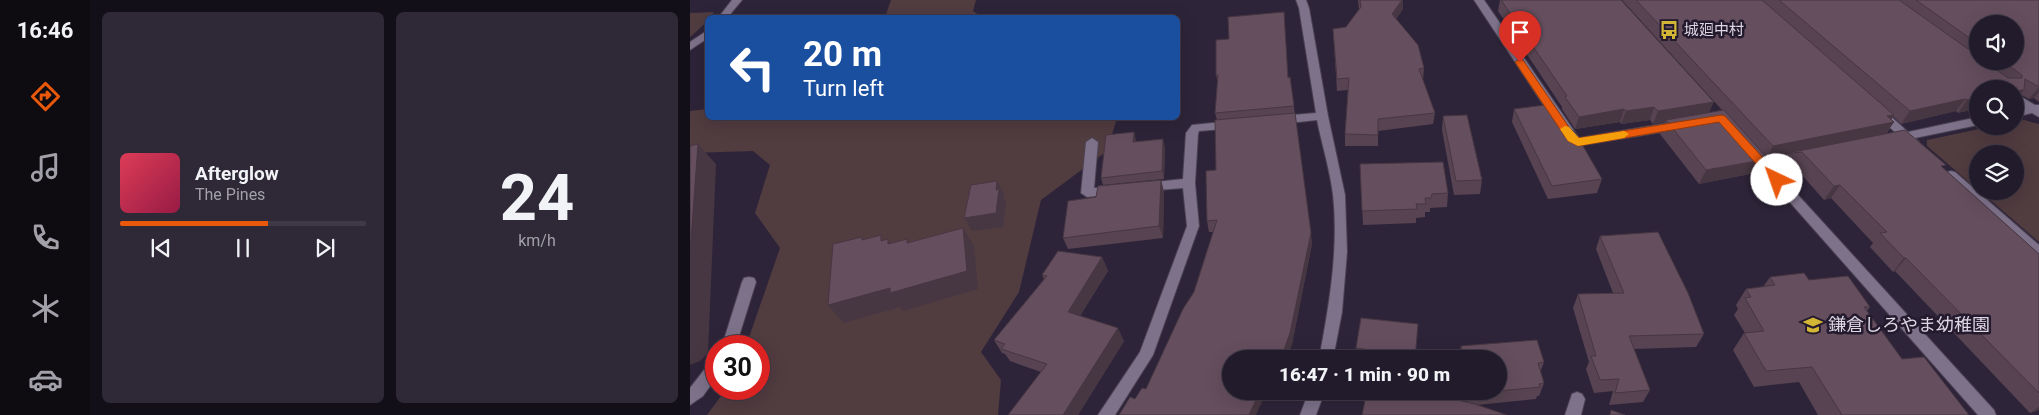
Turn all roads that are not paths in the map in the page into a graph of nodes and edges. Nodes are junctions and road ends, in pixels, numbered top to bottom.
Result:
1 (737, 0) edge
2 (1301, 0) edge
3 (1479, 0) edge
4 (724, 15) edge
5 (705, 35) edge
6 (690, 47) edge
7 (2024, 102) edge
8 (1869, 103) edge
9 (2037, 110) edge
10 (2024, 112) edge
11 (1322, 116) junction
12 (1264, 122) edge
13 (1692, 123) edge
14 (1969, 123) edge
15 (1244, 124) edge
16 (1906, 136) junction
17 (1887, 140) edge
18 (1092, 142) dead end
19 (1746, 145) edge
20 (1921, 149) edge
21 (1943, 168) edge
22 (1189, 183) junction
23 (2039, 252) edge
24 (749, 282) dead end
25 (732, 335) edge
26 (1328, 350) edge
27 (705, 381) edge
28 (690, 398) edge
29 (1577, 399) dead end
30 (1314, 400) edge
31 (1106, 415) edge
32 (1308, 415) edge
33 (1573, 415) edge
34 (1988, 415) edge

1 - 4 street
2 - 11 street
3 - 13 street
5 - 6 street
7 - 9 street
8 - 16 street
9 - 10 street
11 - 12 street
11 - 26 street
14 - 16 street
15 - 22 street
16 - 17 street
16 - 20 street
18 - 22 street
19 - 34 street
21 - 23 street
22 - 31 street
24 - 25 street
27 - 28 street
29 - 33 street
30 - 32 street

